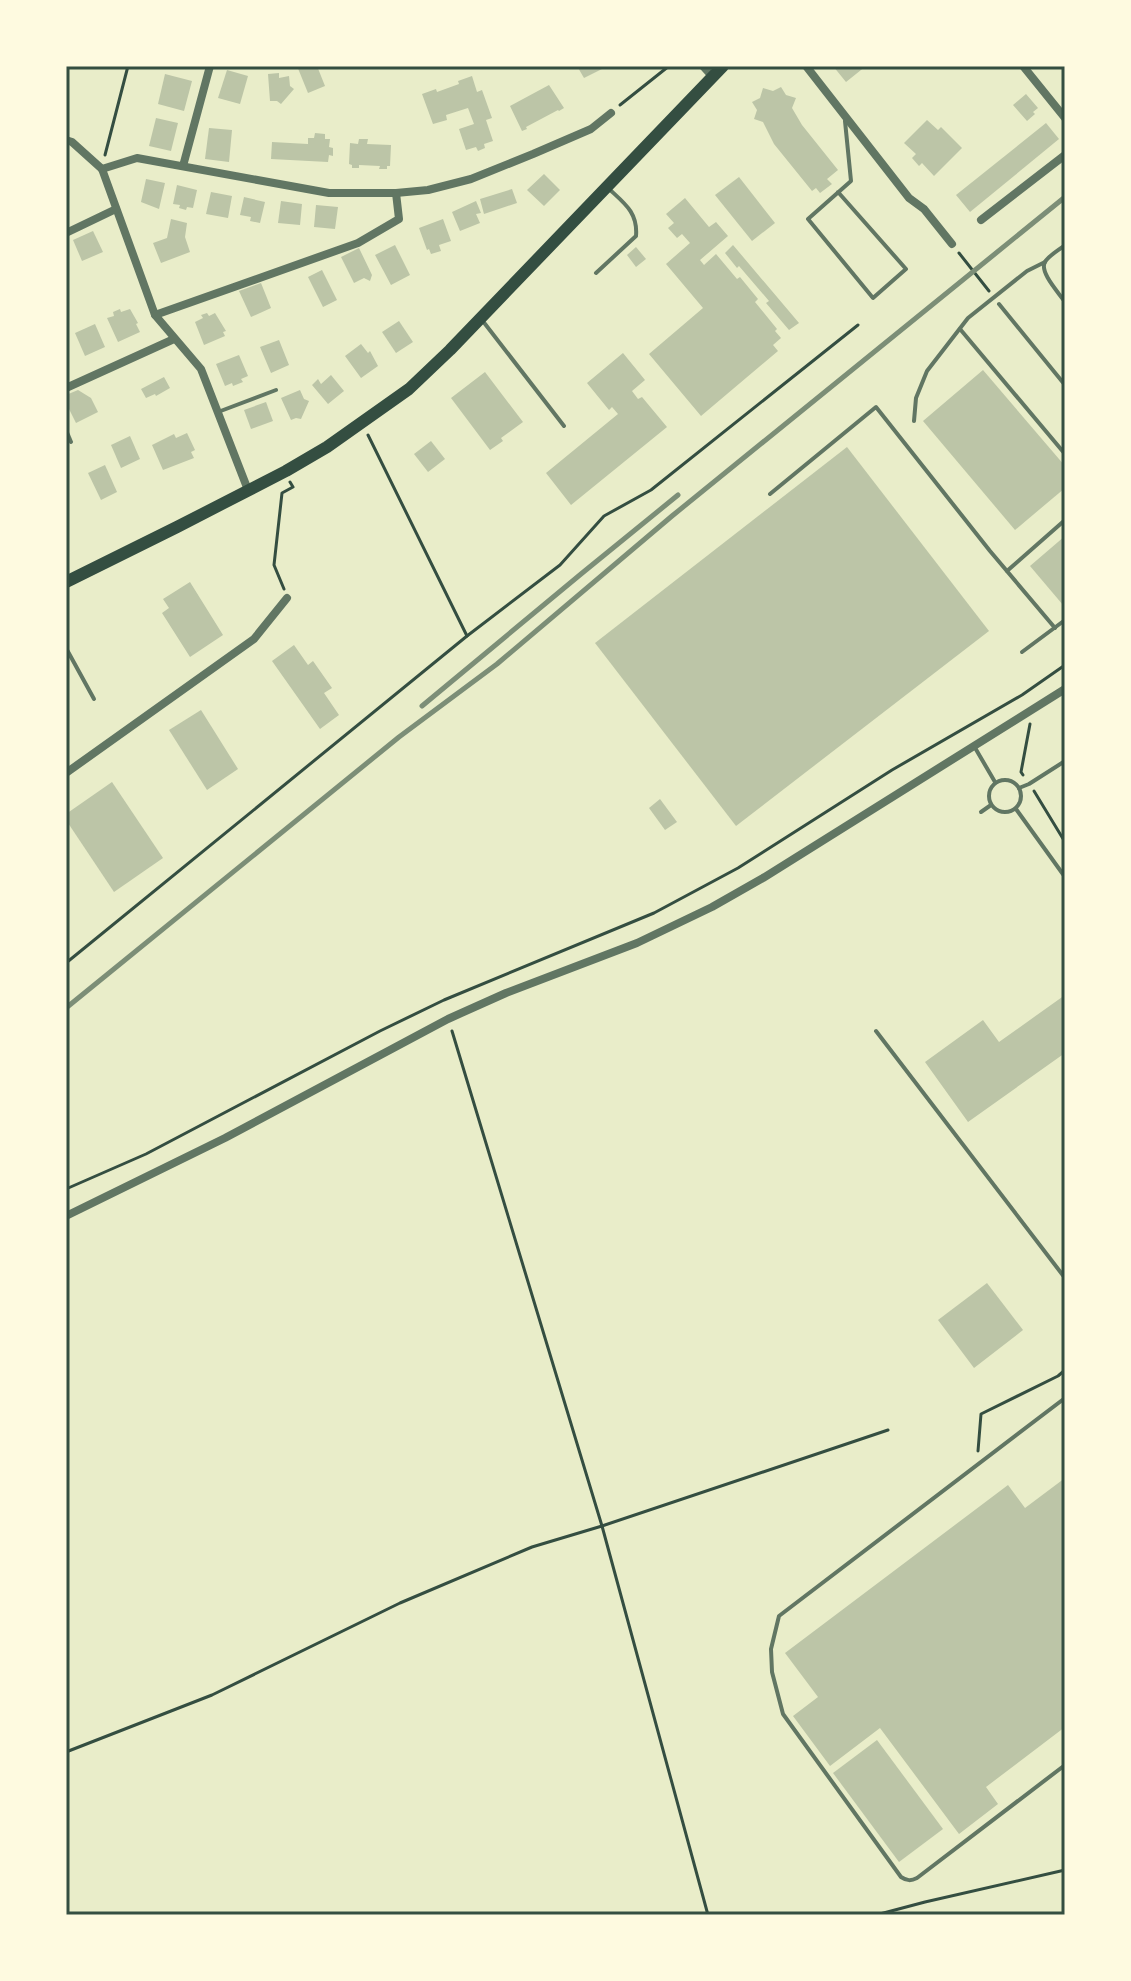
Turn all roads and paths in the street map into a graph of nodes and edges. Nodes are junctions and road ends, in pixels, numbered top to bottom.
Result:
1 (128, 66) edge
2 (210, 66) edge
3 (669, 66) edge
4 (723, 66) edge
5 (806, 66) edge
6 (1023, 66) edge
7 (708, 71) edge
8 (611, 113) joint
9 (845, 115) junction
10 (1065, 118) edge
11 (66, 140) edge
12 (1065, 155) edge
13 (183, 166) junction
14 (102, 169) junction
15 (606, 187) junction
16 (838, 192) junction
17 (396, 193) junction
18 (116, 209) junction
19 (981, 220) dead end
20 (66, 233) edge
21 (952, 244) joint
22 (1065, 245) edge
23 (1045, 262) junction
24 (596, 273) dead end
25 (1065, 302) edge
26 (999, 304) joint
27 (155, 315) junction
28 (481, 318) junction
29 (858, 325) dead end
30 (960, 329) junction
31 (174, 339) junction
32 (1065, 385) edge
33 (66, 388) edge
34 (276, 390) dead end
35 (218, 412) junction
36 (914, 421) dead end
37 (362, 423) junction
38 (564, 426) dead end
39 (66, 430) edge
40 (71, 442) dead end
41 (1065, 454) edge
42 (286, 471) junction
43 (248, 490) junction
44 (770, 494) dead end
45 (1065, 520) edge
46 (1007, 571) junction
47 (66, 582) edge
48 (287, 598) joint
49 (1065, 620) edge
50 (1055, 628) junction
51 (467, 636) junction
52 (66, 648) edge
53 (1022, 652) dead end
54 (1065, 665) edge
55 (1065, 689) edge
56 (94, 699) dead end
57 (974, 746) junction
58 (1065, 761) edge
59 (66, 773) edge
60 (995, 783) junction
61 (1019, 788) junction
62 (991, 805) junction
63 (1016, 809) junction
64 (981, 812) dead end
65 (1065, 877) edge
66 (66, 963) edge
67 (444, 1000) junction
68 (448, 1019) junction
69 (876, 1031) dead end
70 (66, 1189) edge
71 (66, 1216) edge
72 (1065, 1278) edge
73 (1065, 1370) edge
74 (1065, 1398) edge
75 (888, 1430) dead end
76 (978, 1452) dead end
77 (602, 1526) junction
78 (66, 1752) edge
79 (1065, 1765) edge
80 (1065, 1870) edge
81 (708, 1915) edge
82 (876, 1915) edge

1 - 14 path
2 - 13 street
3 - 8 path
4 - 7 main road
5 - 9 street
6 - 10 street
7 - 15 main road
8 - 17 street
9 - 16 lane
9 - 21 street
11 - 14 street
12 - 19 street
13 - 14 street
13 - 17 street
14 - 18 street
15 - 24 lane
15 - 28 main road
16 - 16 lane
17 - 27 street
18 - 20 street
18 - 27 street
21 - 26 path
22 - 23 lane
23 - 25 lane
23 - 30 lane
26 - 32 lane
27 - 31 street
28 - 37 main road
28 - 38 lane
29 - 51 path
30 - 36 lane
30 - 41 lane
31 - 33 street
31 - 35 street
34 - 35 lane
35 - 43 street
37 - 42 main road
37 - 51 path
39 - 40 lane
42 - 43 main road
42 - 48 path
43 - 47 main road
44 - 46 lane
45 - 46 lane
46 - 50 lane
48 - 59 street
49 - 50 lane
50 - 53 lane
51 - 66 path
52 - 56 lane
54 - 67 path
55 - 57 street
57 - 60 lane
57 - 68 street
58 - 61 lane
60 - 61 lane
60 - 62 lane
61 - 63 lane
62 - 63 lane
62 - 64 lane
63 - 65 lane
67 - 68 path
67 - 70 path
68 - 71 street
68 - 77 path
69 - 72 lane
73 - 76 path
74 - 79 lane
75 - 77 path
77 - 78 path
77 - 81 path
80 - 82 path

